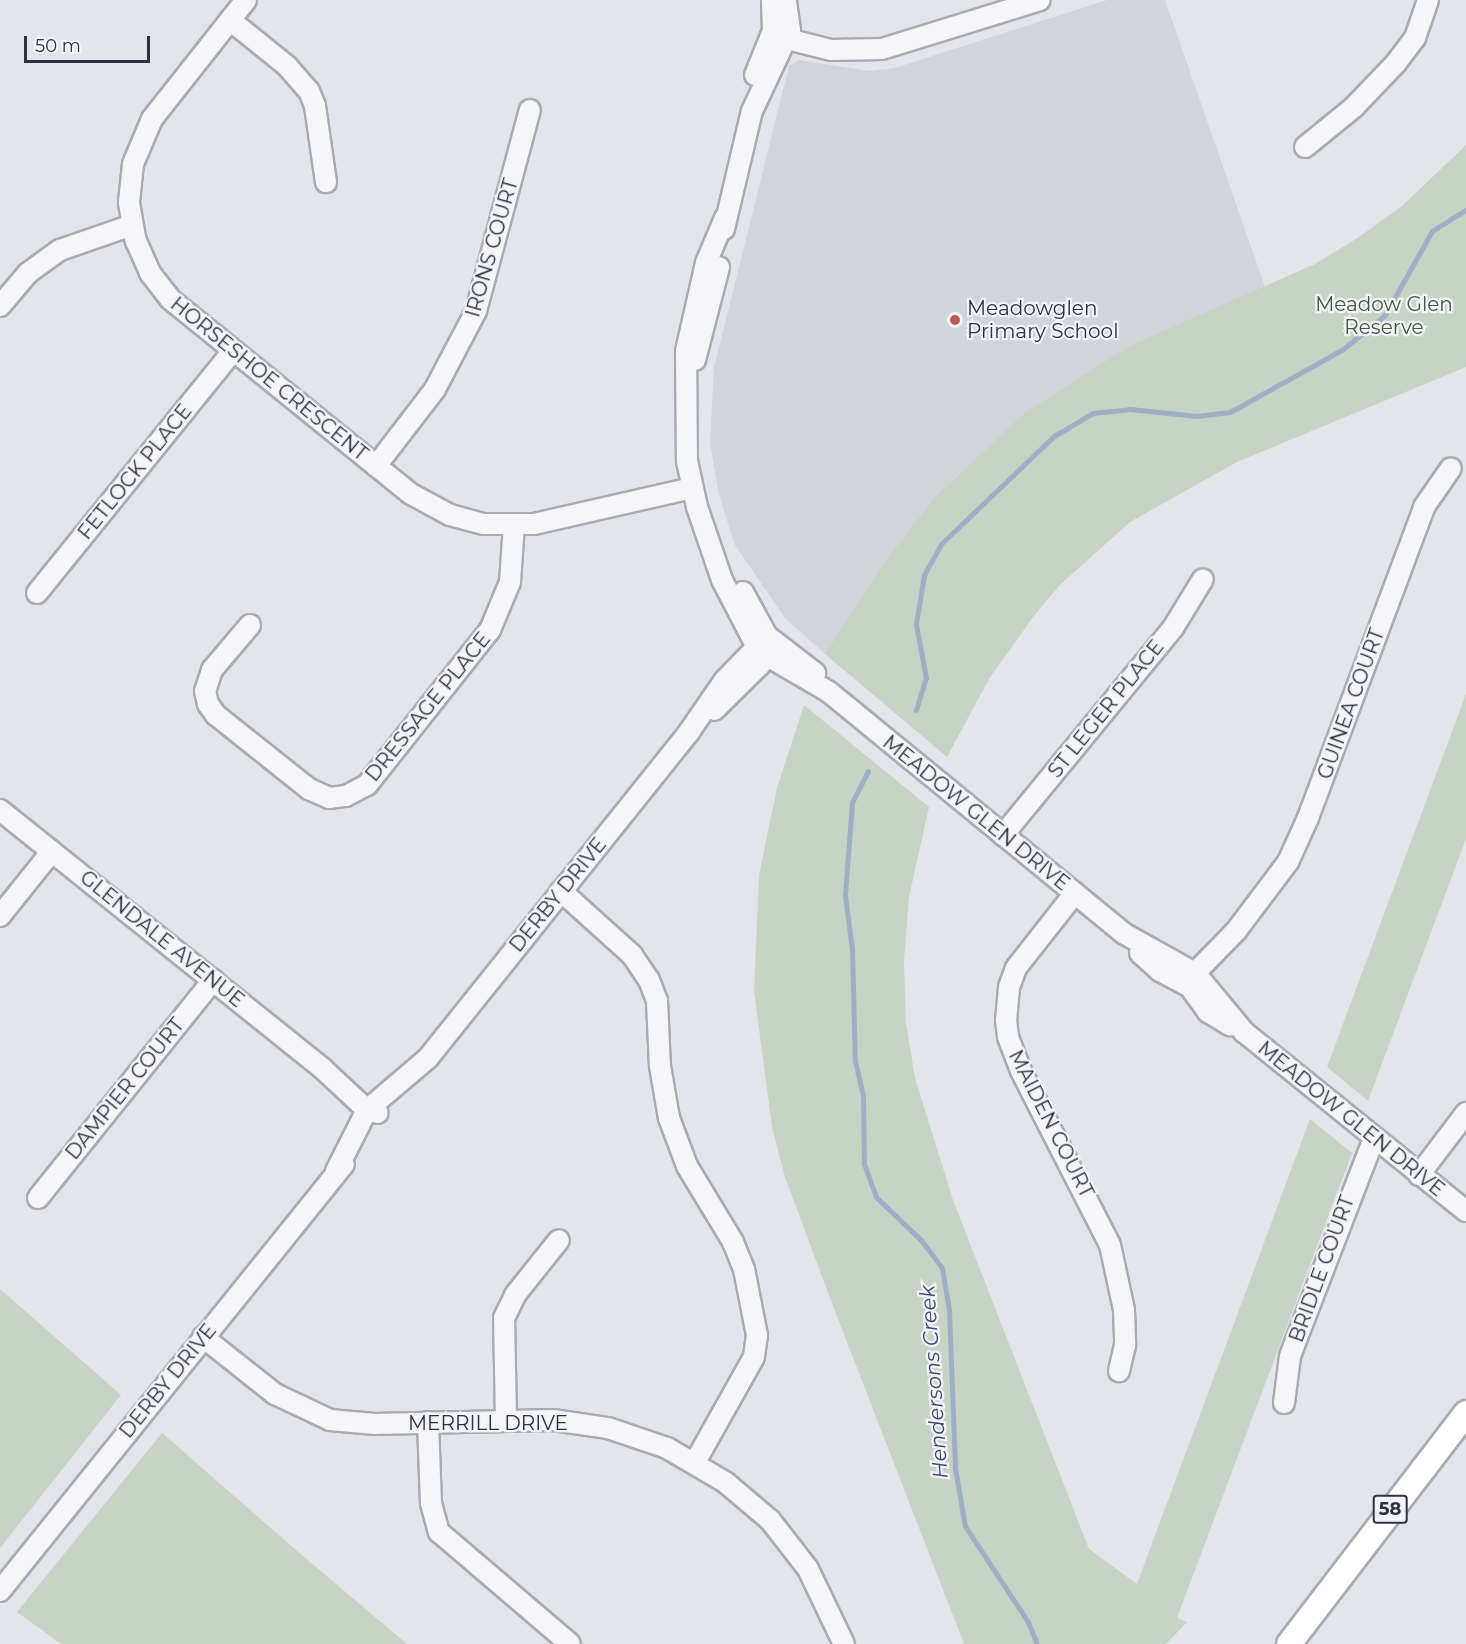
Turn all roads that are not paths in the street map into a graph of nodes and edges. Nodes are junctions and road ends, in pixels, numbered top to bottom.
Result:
1 (246, 0) edge
2 (772, 0) edge
3 (786, 0) edge
4 (1040, 0) edge
5 (1428, 0) edge
6 (230, 20) junction
7 (783, 34) junction
8 (530, 110) dead end
9 (1305, 147) dead end
10 (326, 182) dead end
11 (132, 225) junction
12 (0, 306) edge
13 (233, 351) junction
14 (376, 466) junction
15 (1450, 468) dead end
16 (692, 488) junction
17 (514, 525) junction
18 (1203, 579) dead end
19 (37, 593) dead end
20 (250, 625) dead end
21 (764, 648) junction
22 (0, 810) edge
23 (1003, 835) junction
24 (52, 851) junction
25 (1075, 893) junction
26 (557, 896) junction
27 (0, 916) edge
28 (213, 980) junction
29 (1196, 980) junction
30 (373, 1109) junction
31 (1466, 1113) edge
32 (1374, 1138) junction
33 (1419, 1175) junction
34 (38, 1198) dead end
35 (1463, 1211) edge
36 (559, 1240) dead end
37 (203, 1337) junction
38 (1119, 1371) dead end
39 (1284, 1403) dead end
40 (1466, 1413) edge
41 (506, 1420) junction
42 (428, 1422) junction
43 (1466, 1439) edge
44 (695, 1462) junction
45 (0, 1591) edge
46 (1319, 1607) junction
47 (570, 1644) edge
48 (844, 1644) edge
49 (1289, 1644) edge

1 - 6 street, HORSESHOE CRESCENT
2 - 7 street
3 - 7 street
4 - 7 street
5 - 9 street
6 - 10 street
6 - 11 street, HORSESHOE CRESCENT
7 - 16 street, MEADOW GLEN DRIVE
8 - 14 street, IRONS COURT
11 - 12 street
11 - 13 street, HORSESHOE CRESCENT
13 - 14 street, HORSESHOE CRESCENT
13 - 19 street, FETLOCK PLACE
14 - 17 street, HORSESHOE CRESCENT
15 - 29 street, GUINEA COURT
16 - 17 street, HORSESHOE CRESCENT
16 - 21 street, MEADOW GLEN DRIVE
17 - 20 street, DRESSAGE PLACE
18 - 23 street, ST LEGER PLACE
21 - 23 street, MEADOW GLEN DRIVE
21 - 26 street, DERBY DRIVE
22 - 24 street, GLENDALE AVENUE
23 - 25 street, MEADOW GLEN DRIVE
24 - 27 street
24 - 28 street, GLENDALE AVENUE
25 - 29 street, MEADOW GLEN DRIVE
25 - 38 street, MAIDEN COURT
26 - 30 street, DERBY DRIVE
26 - 44 street
28 - 30 street, GLENDALE AVENUE
28 - 34 street, DAMPIER COURT
29 - 32 street, MEADOW GLEN DRIVE
30 - 37 street, DERBY DRIVE
31 - 33 street
32 - 33 street, MEADOW GLEN DRIVE
32 - 39 street, BRIDLE COURT
33 - 35 street, MEADOW GLEN DRIVE
36 - 41 street
37 - 42 street, MERRILL DRIVE
37 - 45 street, DERBY DRIVE
40 - 46 main road, 58
41 - 42 street, MERRILL DRIVE
41 - 44 street, MERRILL DRIVE
42 - 47 street
43 - 46 main road, 58
44 - 48 street, MERRILL DRIVE
46 - 49 main road, 58

